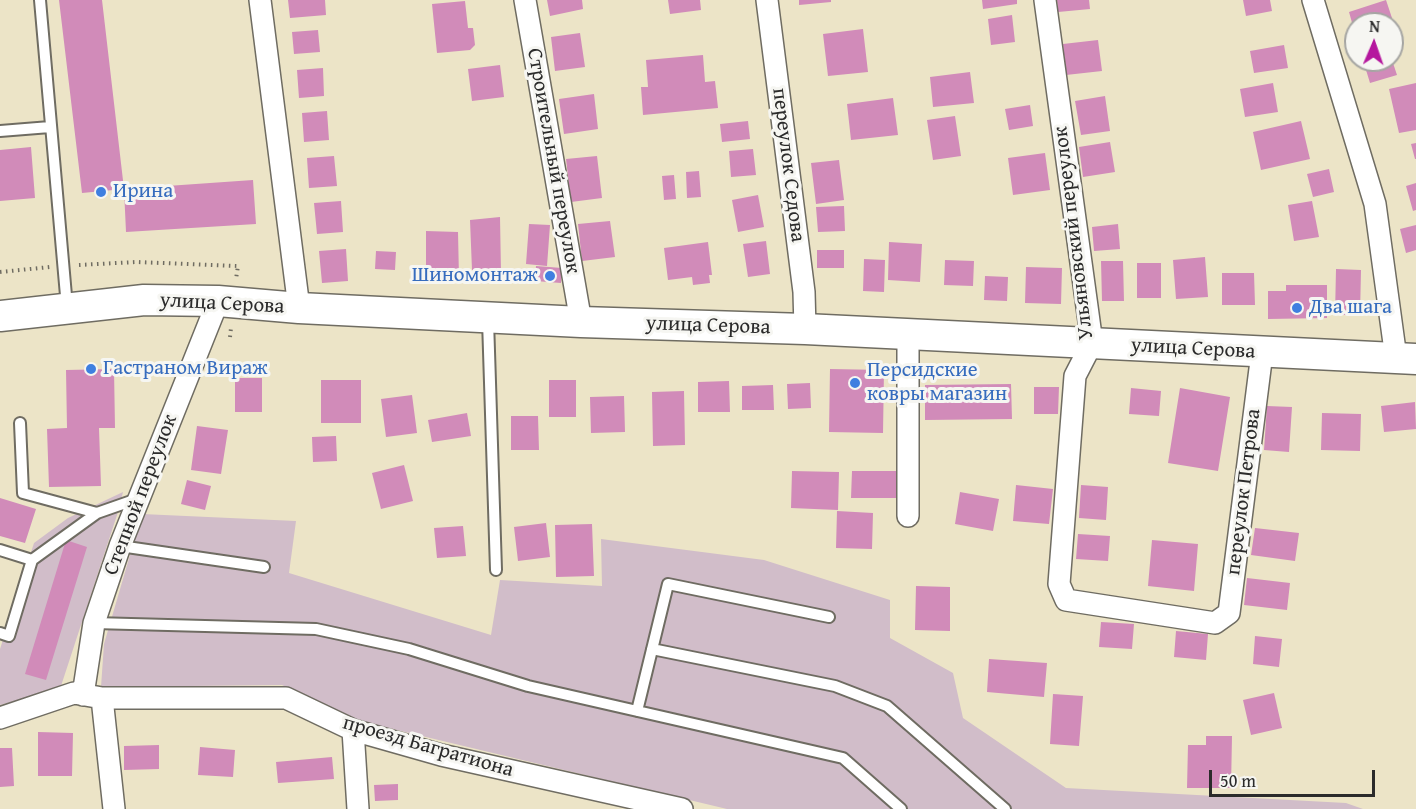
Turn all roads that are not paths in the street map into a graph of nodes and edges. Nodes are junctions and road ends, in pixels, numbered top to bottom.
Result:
1 (40, 0) edge
2 (260, 0) edge
3 (525, 0) edge
4 (767, 0) edge
5 (1045, 0) edge
6 (1313, 0) edge
7 (50, 127) junction
8 (0, 130) edge
9 (218, 302) junction
10 (67, 307) junction
11 (299, 308) junction
12 (0, 316) edge
13 (488, 317) junction
14 (581, 322) junction
15 (805, 329) junction
16 (909, 335) junction
17 (1092, 343) junction
18 (1262, 353) junction
19 (1406, 358) edge
20 (20, 423) dead end
21 (139, 499) junction
22 (97, 513) junction
23 (908, 516) dead end
24 (120, 546) junction
25 (0, 550) edge
26 (32, 560) junction
27 (264, 567) dead end
28 (496, 570) dead end
29 (829, 617) dead end
30 (94, 623) junction
31 (1215, 624) joint
32 (0, 633) edge
33 (652, 649) junction
34 (93, 696) junction
35 (637, 711) junction
36 (0, 718) edge
37 (353, 730) junction
38 (622, 803) edge
39 (114, 809) edge
40 (358, 809) edge
41 (682, 809) edge
42 (901, 809) edge
43 (1005, 809) edge

1 - 7 lane
2 - 11 street
3 - 14 street, Строительный переулок
4 - 15 street, переулок Седова
5 - 17 street, Ульяновский переулок
6 - 19 street
7 - 8 lane
7 - 10 lane
9 - 10 main road, улица Серова
9 - 11 main road, улица Серова
9 - 21 street, Степной переулок
10 - 12 main road, улица Серова
11 - 13 main road, улица Серова
13 - 14 main road, улица Серова
13 - 28 lane
14 - 15 main road, улица Серова
15 - 16 main road, улица Серова
16 - 17 main road, улица Серова
16 - 23 street
17 - 18 main road, улица Серова
17 - 31 street, Ульяновский переулок
18 - 19 main road, улица Серова
18 - 31 street, переулок Петрова
20 - 22 lane
21 - 22 lane
21 - 24 street, Степной переулок
22 - 26 lane
24 - 27 lane
24 - 30 street, Степной переулок
25 - 26 lane
26 - 32 lane
29 - 33 lane
30 - 34 street, Степной переулок
30 - 35 lane
33 - 35 lane
33 - 43 lane
34 - 36 street, проезд Багратиона
34 - 37 street, проезд Багратиона
34 - 39 street, Степной переулок
35 - 42 lane
37 - 38 street, проезд Багратиона
37 - 40 street
38 - 41 street, проезд Багратиона

